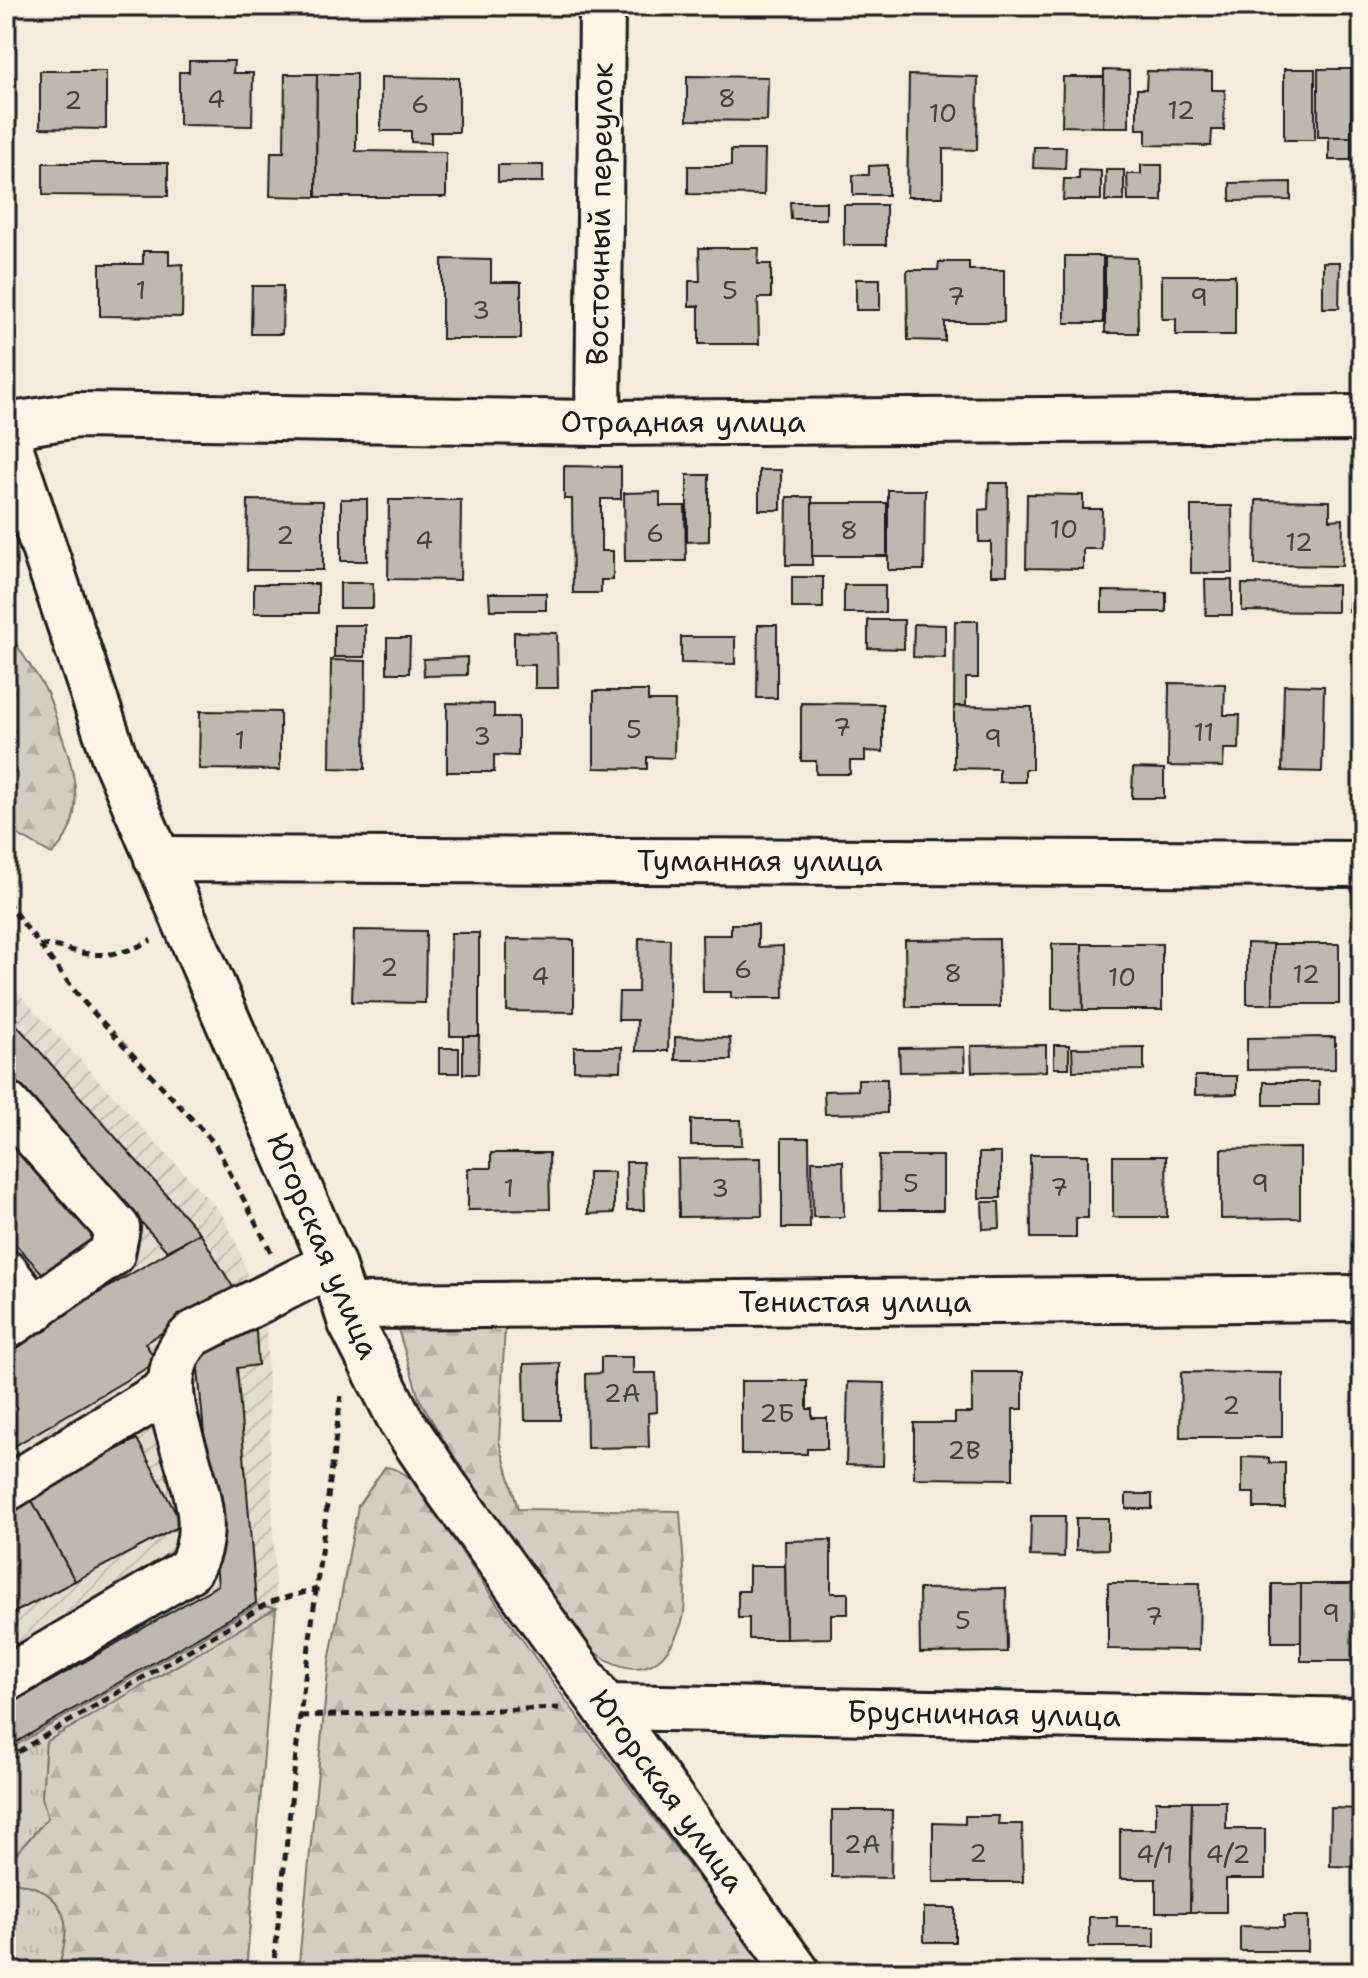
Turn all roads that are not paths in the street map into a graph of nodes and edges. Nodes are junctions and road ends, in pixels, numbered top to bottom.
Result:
1 (602, 6) edge
2 (1362, 418) edge
3 (598, 423) junction
4 (6, 426) edge
5 (6, 435) edge
6 (157, 859) junction
7 (1362, 864) edge
8 (6, 1104) edge
9 (332, 1264) junction
10 (6, 1273) edge
11 (1362, 1298) edge
12 (348, 1306) junction
13 (20, 1319) edge
14 (169, 1389) junction
15 (6, 1489) edge
16 (6, 1679) edge
17 (607, 1707) junction
18 (1362, 1721) edge
19 (797, 1972) edge

1 - 3 street, Восточный переулок
2 - 3 street, Отрадная улица
3 - 4 street, Отрадная улица
5 - 6 street, Югорская улица
6 - 7 street, Туманная улица
6 - 9 street, Югорская улица
8 - 13 street
9 - 12 street, Югорская улица
9 - 14 street
10 - 13 street
11 - 12 street, Тенистая улица
12 - 17 street, Югорская улица
14 - 15 street
14 - 16 street
17 - 18 street, Брусничная улица
17 - 19 street, Югорская улица

